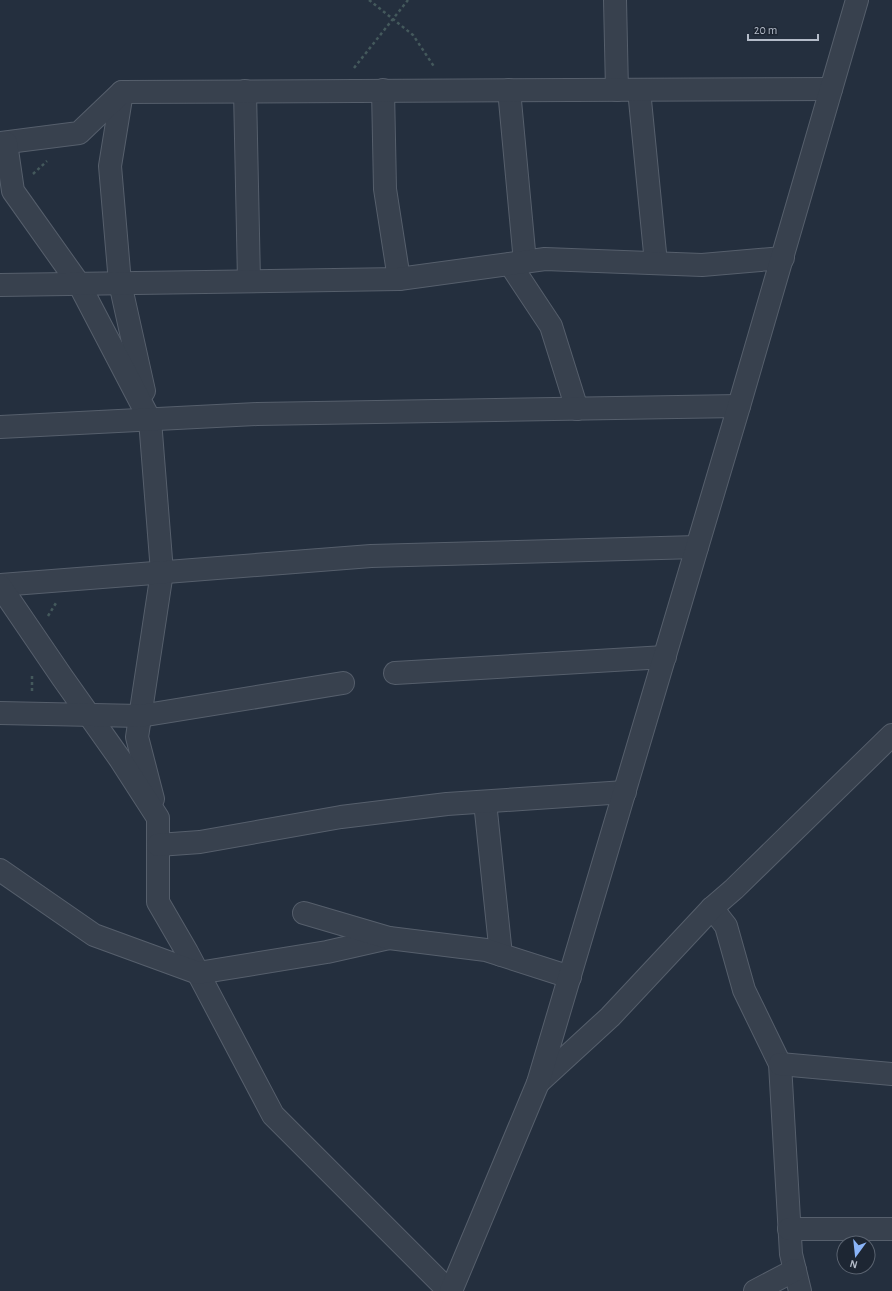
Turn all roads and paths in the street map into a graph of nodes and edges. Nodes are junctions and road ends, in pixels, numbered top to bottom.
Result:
1 (369, 0) edge
2 (408, 0) edge
3 (615, 0) edge
4 (856, 0) edge
5 (393, 19) junction
6 (832, 89) junction
7 (383, 90) junction
8 (449, 90) junction
9 (509, 90) junction
10 (617, 90) junction
11 (639, 90) junction
12 (245, 91) junction
13 (336, 91) junction
14 (122, 92) junction
15 (3, 143) edge
16 (783, 258) junction
17 (517, 263) junction
18 (656, 263) junction
19 (398, 279) junction
20 (248, 281) junction
21 (120, 283) junction
22 (79, 284) junction
23 (0, 285) edge
24 (739, 406) junction
25 (577, 409) junction
26 (150, 420) junction
27 (0, 427) edge
28 (697, 547) junction
29 (162, 572) junction
30 (0, 585) edge
31 (665, 657) junction
32 (396, 673) dead end
33 (343, 683) dead end
34 (0, 713) edge
35 (89, 715) junction
36 (140, 716) junction
37 (892, 736) edge
38 (625, 792) junction
39 (485, 802) junction
40 (158, 818) junction
41 (158, 845) junction
42 (0, 870) edge
43 (712, 908) junction
44 (304, 913) dead end
45 (389, 938) junction
46 (501, 955) junction
47 (198, 973) junction
48 (570, 977) junction
49 (780, 1064) junction
50 (892, 1074) edge
51 (538, 1083) junction
52 (789, 1229) junction
53 (892, 1229) edge
54 (795, 1270) junction
55 (450, 1291) edge
56 (755, 1291) edge
57 (800, 1291) edge

1 - 5 path
2 - 5 path
3 - 10 street
4 - 6 street
5 - 8 path
5 - 13 path
6 - 11 street
6 - 16 street
7 - 8 street
7 - 13 street
7 - 19 street
8 - 9 street
9 - 10 street
9 - 17 street
10 - 11 street
11 - 18 street
12 - 13 street
12 - 14 street
12 - 20 street
14 - 15 street
14 - 21 street
15 - 22 street
16 - 18 street
16 - 24 street
17 - 18 street
17 - 19 street
17 - 25 street
19 - 20 street
20 - 21 street
21 - 22 street
21 - 26 street
22 - 23 street
22 - 26 street
24 - 25 street
24 - 28 street
25 - 26 street
26 - 27 street
26 - 29 street
28 - 29 street
28 - 31 street
29 - 30 street
29 - 36 street
30 - 35 street
31 - 32 street
31 - 38 street
33 - 36 street
34 - 35 street
35 - 36 street
35 - 40 street
36 - 40 street
37 - 43 street
38 - 39 street
38 - 48 street
39 - 41 street
39 - 46 street
40 - 41 street
41 - 47 street
42 - 47 street
43 - 49 street
43 - 51 street
44 - 45 street
45 - 46 street
45 - 47 street
46 - 48 street
47 - 55 street
48 - 51 street
49 - 50 street
49 - 52 street
51 - 55 street
52 - 53 street
52 - 54 street
54 - 56 street
54 - 57 street

